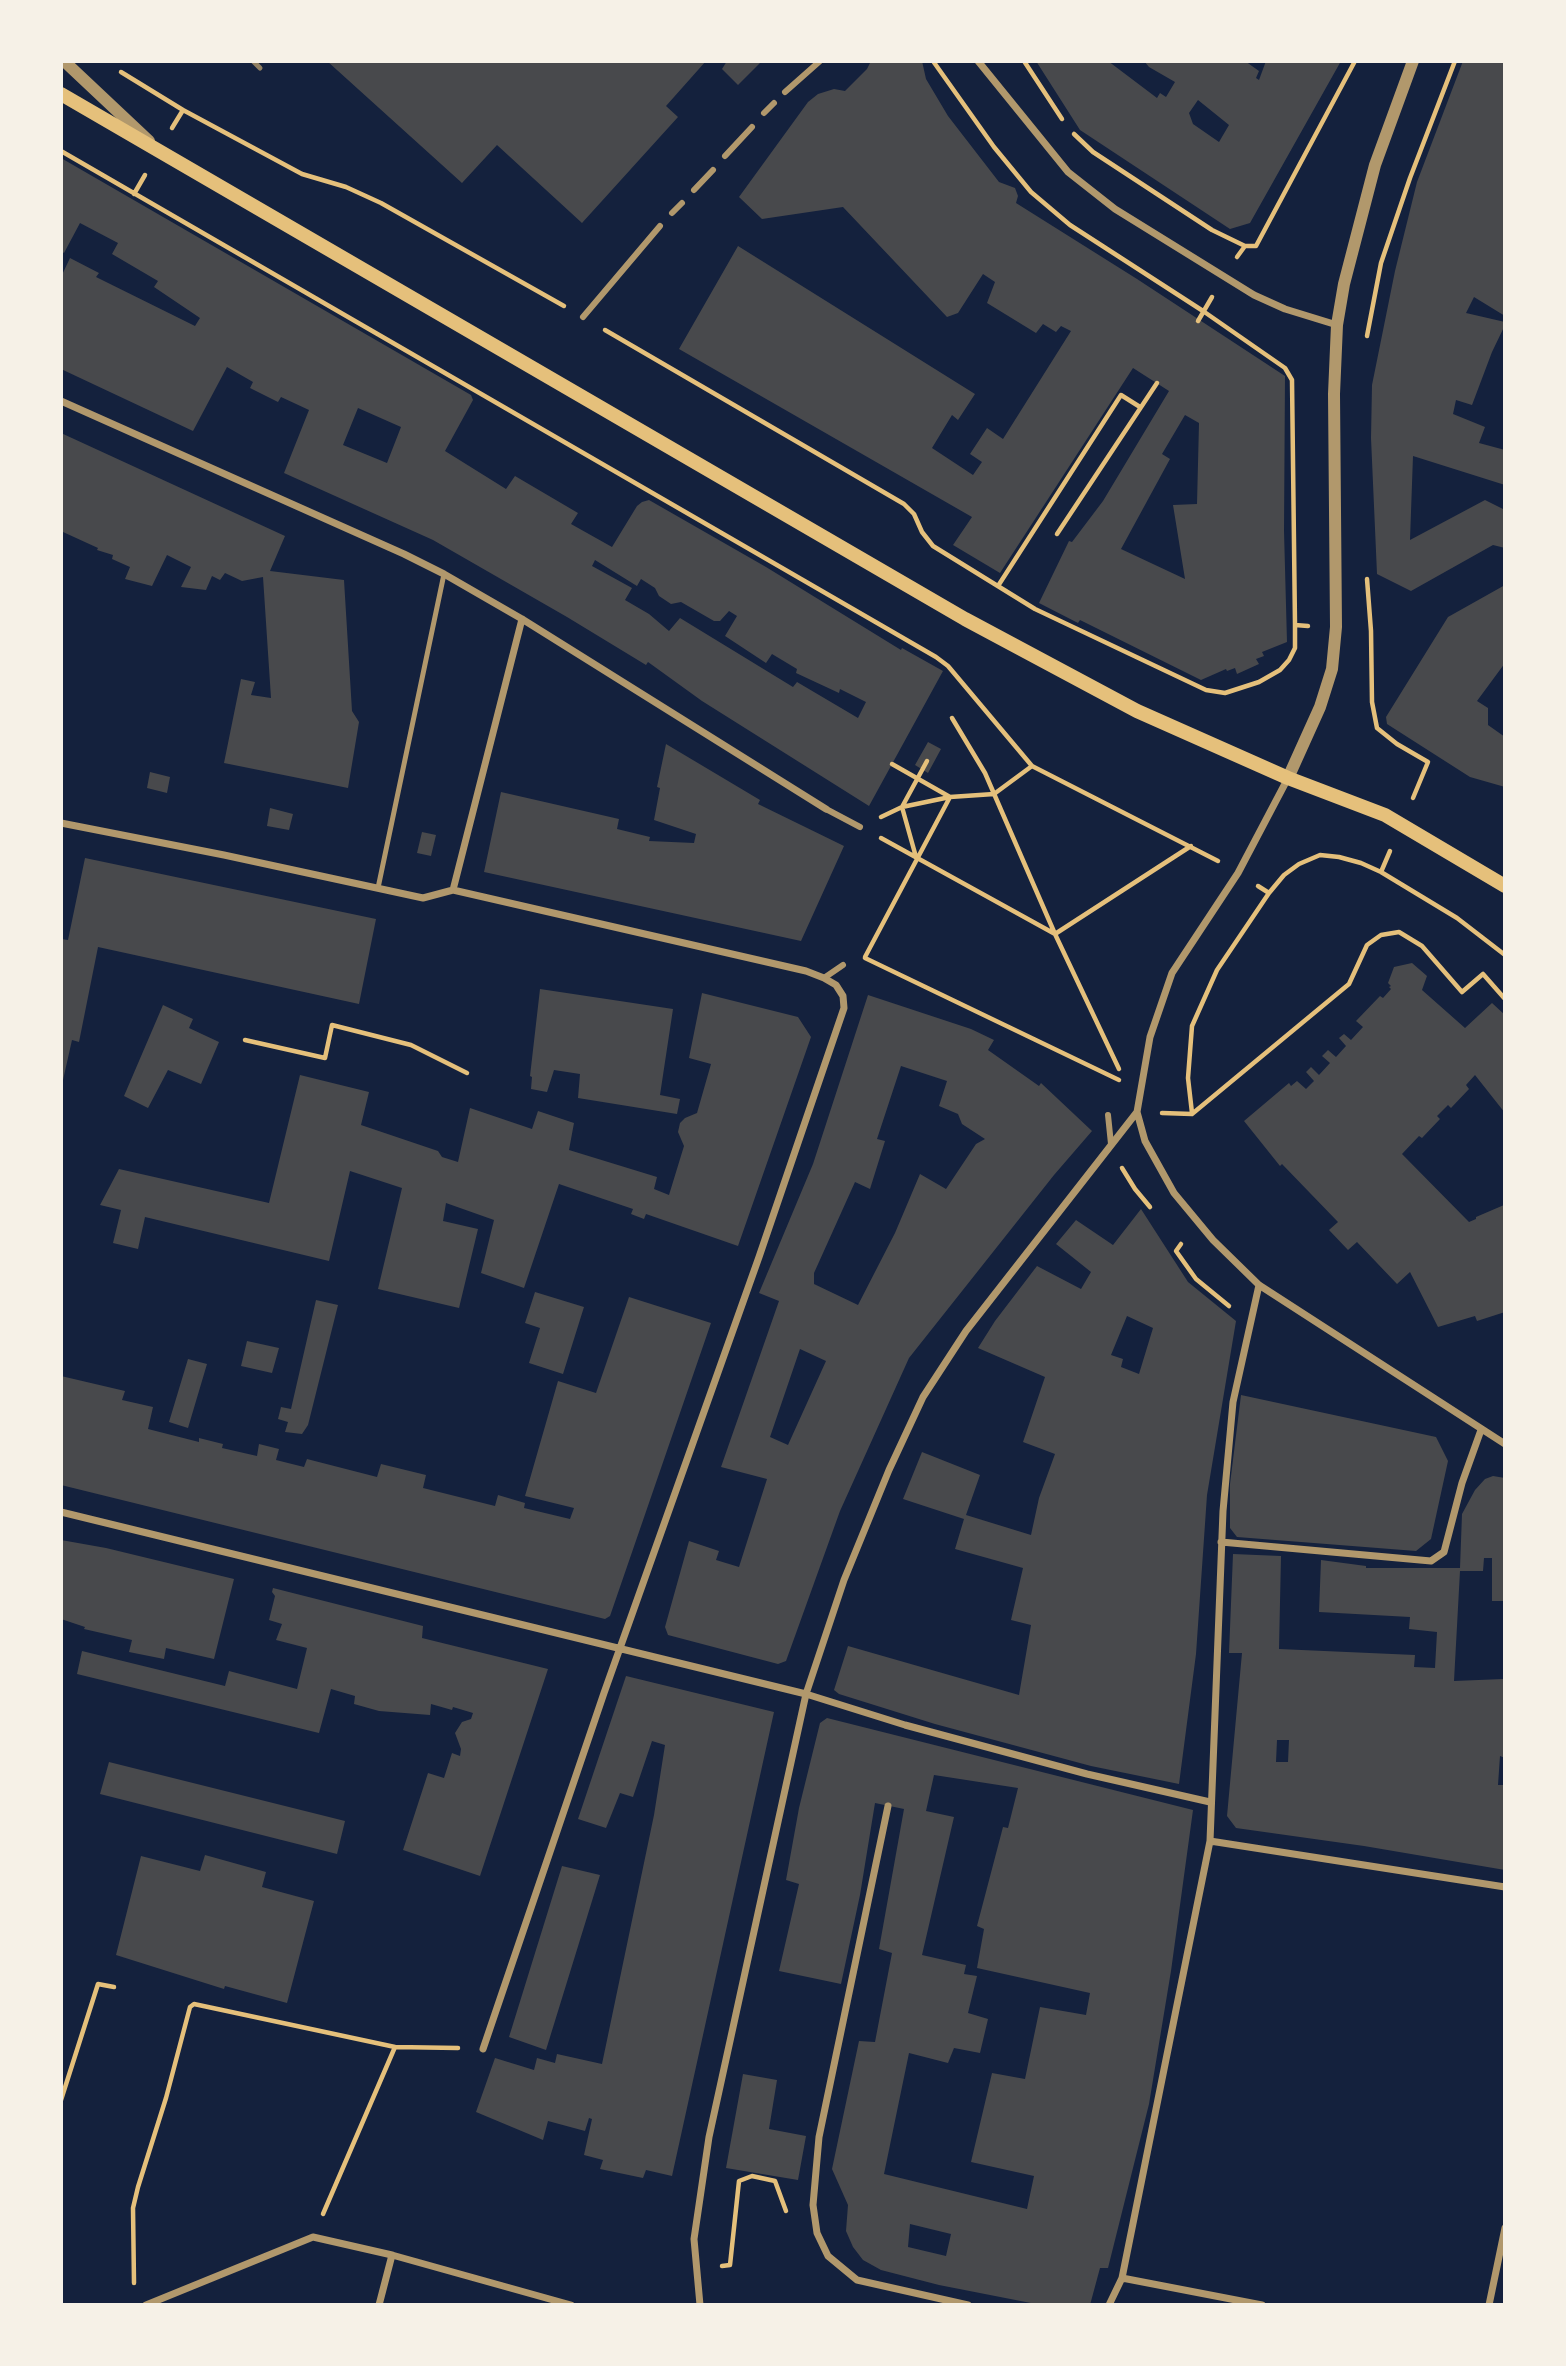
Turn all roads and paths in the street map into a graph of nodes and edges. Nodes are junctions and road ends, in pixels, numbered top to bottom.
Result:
1 (64, 61) edge
2 (820, 61) edge
3 (933, 61) edge
4 (978, 61) edge
5 (1024, 61) edge
6 (1355, 61) edge
7 (1413, 61) edge
8 (1455, 61) edge
9 (114, 67) dead end
10 (785, 92) dead end
11 (61, 94) edge
12 (775, 103) dead end
13 (183, 110) junction
14 (764, 113) dead end
15 (752, 127) dead end
16 (159, 150) junction
17 (61, 151) edge
18 (725, 156) dead end
19 (713, 170) dead end
20 (694, 190) dead end
21 (134, 194) junction
22 (682, 203) dead end
23 (672, 213) dead end
24 (660, 226) dead end
25 (1245, 246) junction
26 (1224, 278) junction
27 (1203, 311) junction
28 (583, 317) junction
29 (1198, 321) dead end
30 (1337, 325) junction
31 (1366, 345) dead end
32 (1157, 383) dead end
33 (61, 401) edge
34 (1140, 407) junction
35 (1056, 534) dead end
36 (443, 574) junction
37 (1367, 578) dead end
38 (998, 586) junction
39 (522, 619) junction
40 (1295, 625) junction
41 (1318, 626) dead end
42 (952, 718) dead end
43 (927, 761) dead end
44 (892, 764) dead end
45 (1032, 766) junction
46 (918, 777) junction
47 (1288, 778) junction
48 (994, 794) junction
49 (950, 797) junction
50 (902, 807) junction
51 (826, 809) joint
52 (61, 823) edge
53 (1402, 824) junction
54 (860, 827) junction
55 (1191, 846) junction
56 (916, 858) junction
57 (1381, 872) junction
58 (1237, 873) junction
59 (1505, 886) edge
60 (378, 888) junction
61 (453, 890) junction
62 (1269, 893) junction
63 (1055, 934) junction
64 (1505, 955) edge
65 (853, 956) dead end
66 (865, 958) junction
67 (843, 965) dead end
68 (824, 978) junction
69 (1505, 999) edge
70 (245, 1040) dead end
71 (467, 1073) dead end
72 (1137, 1112) junction
73 (1108, 1115) dead end
74 (1111, 1144) junction
75 (1181, 1244) dead end
76 (1259, 1285) junction
77 (1232, 1309) dead end
78 (1481, 1430) junction
79 (1505, 1444) edge
80 (61, 1512) edge
81 (1221, 1542) junction
82 (619, 1649) junction
83 (806, 1694) junction
84 (1210, 1802) junction
85 (888, 1806) dead end
86 (1210, 1841) junction
87 (1505, 1887) edge
88 (114, 1987) dead end
89 (395, 2047) junction
90 (483, 2049) joint
91 (61, 2100) edge
92 (788, 2219) dead end
93 (1505, 2228) edge
94 (313, 2237) junction
95 (392, 2255) junction
96 (730, 2265) dead end
97 (1122, 2278) junction
98 (135, 2290) dead end
99 (146, 2305) edge
100 (379, 2305) edge
101 (571, 2305) edge
102 (700, 2305) edge
103 (968, 2305) edge
104 (1109, 2305) edge
105 (1262, 2305) edge
106 (1489, 2305) edge

1 - 16 street
2 - 10 street
3 - 27 path
4 - 26 street
5 - 25 path
6 - 25 path
7 - 30 street
8 - 31 path
9 - 13 path
11 - 16 main road
12 - 14 street
13 - 16 path
13 - 28 path
15 - 18 street
16 - 21 path
16 - 47 main road
17 - 21 path
19 - 20 street
21 - 45 path
22 - 23 street
24 - 28 street
25 - 26 path
26 - 27 path
26 - 30 street
27 - 29 path
27 - 40 path
28 - 38 path
30 - 47 street
32 - 34 path
33 - 36 street
34 - 35 path
34 - 38 path
36 - 39 street
36 - 60 lane
37 - 53 path
38 - 40 path
39 - 51 street
39 - 61 street
40 - 41 path
42 - 48 path
43 - 46 path
44 - 46 path
45 - 48 path
45 - 55 path
46 - 49 path
46 - 50 path
47 - 53 main road
47 - 58 street
48 - 49 path
48 - 63 path
49 - 50 path
49 - 56 path
50 - 54 path
50 - 56 path
51 - 54 street
52 - 60 street
53 - 57 path
53 - 59 main road
54 - 56 path
55 - 58 path
55 - 63 path
56 - 63 path
56 - 66 path
57 - 62 path
57 - 64 path
58 - 62 path
58 - 72 street
60 - 61 street
61 - 68 street
62 - 69 path
63 - 66 path
65 - 66 path
67 - 68 street
68 - 82 street
70 - 71 path
72 - 74 street
72 - 76 street
73 - 74 street
74 - 83 street
75 - 77 path
76 - 78 street
76 - 81 street
78 - 79 street
78 - 81 street
80 - 82 street
81 - 84 street
82 - 83 street
82 - 90 street
83 - 84 street
83 - 102 street
84 - 86 street
85 - 103 street
86 - 87 street
86 - 97 street
88 - 91 path
89 - 90 path
89 - 94 path
89 - 98 path
92 - 96 path
93 - 106 street
94 - 95 street
94 - 99 street
95 - 100 street
95 - 101 street
97 - 104 street
97 - 105 street

